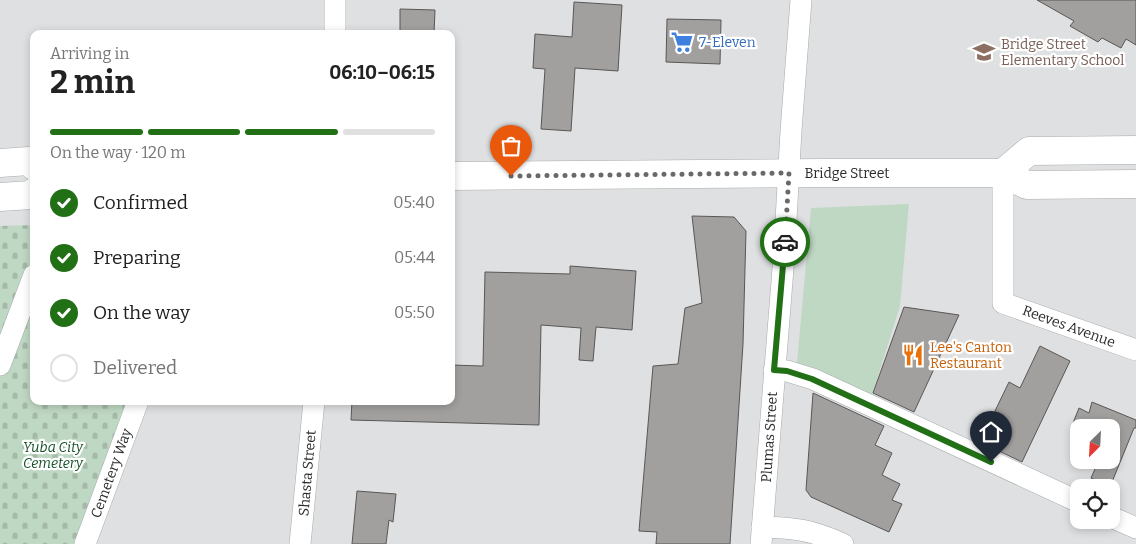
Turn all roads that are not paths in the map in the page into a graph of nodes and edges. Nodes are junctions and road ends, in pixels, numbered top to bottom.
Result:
1 (335, 0) edge
2 (801, 0) edge
3 (335, 30) edge
4 (1136, 150) edge
5 (30, 162) edge
6 (0, 163) edge
7 (789, 173) junction
8 (1003, 173) junction
9 (455, 176) edge
10 (1136, 184) edge
11 (30, 195) edge
12 (0, 197) edge
13 (30, 286) edge
14 (1136, 350) edge
15 (0, 365) edge
16 (774, 370) junction
17 (137, 405) edge
18 (314, 405) edge
19 (1070, 498) edge
20 (1120, 521) edge
21 (1136, 528) edge
22 (762, 536) edge
23 (85, 544) edge
24 (300, 544) edge
25 (843, 544) edge

1 - 3 street
2 - 7 street, Plumas Street
4 - 8 main road
5 - 6 main road
7 - 8 main road, Bridge Street
7 - 9 main road, Bridge Street
7 - 16 street, Plumas Street
8 - 10 main road, Bridge Street
8 - 14 street, Reeves Avenue
11 - 12 main road
13 - 15 street
16 - 19 street
16 - 22 street, Plumas Street
17 - 23 street, Cemetery Way
18 - 24 street, Shasta Street
20 - 21 street
22 - 25 street

